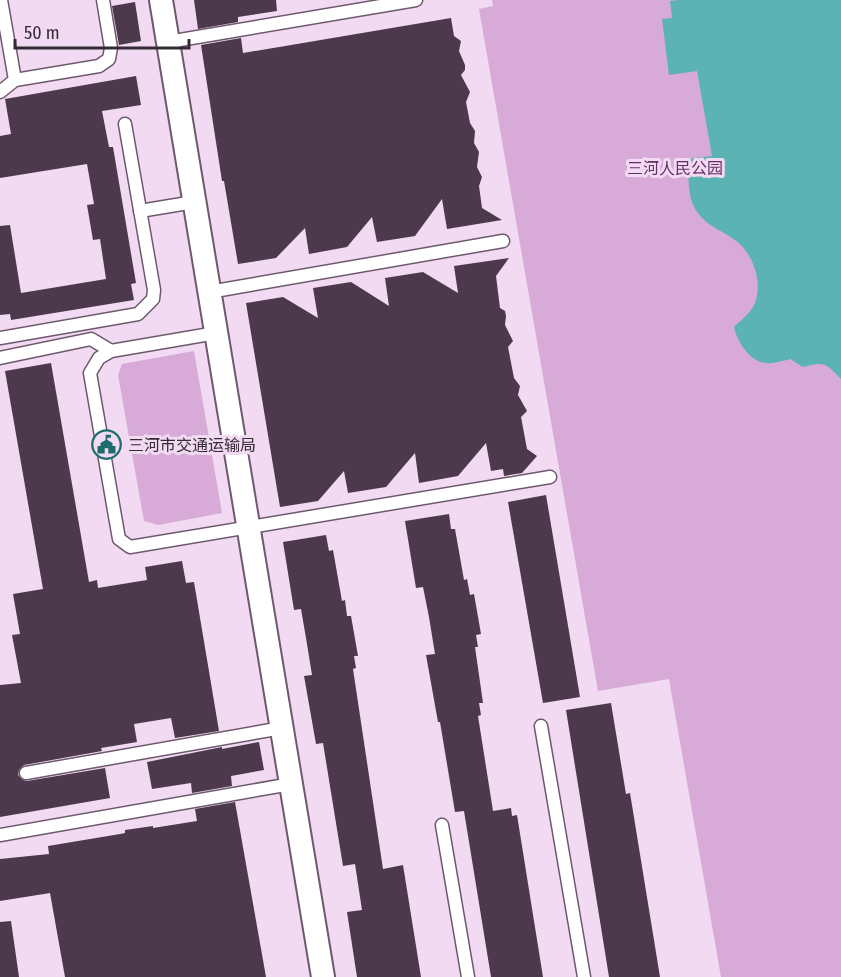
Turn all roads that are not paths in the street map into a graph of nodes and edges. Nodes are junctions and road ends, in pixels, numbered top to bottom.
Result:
1 (1, 0) edge
2 (103, 0) edge
3 (161, 0) edge
4 (416, 0) edge
5 (168, 42) junction
6 (15, 80) junction
7 (0, 92) edge
8 (125, 124) dead end
9 (194, 202) junction
10 (140, 211) junction
11 (502, 241) dead end
12 (209, 292) junction
13 (216, 333) junction
14 (0, 338) edge
15 (111, 351) junction
16 (0, 358) edge
17 (550, 477) dead end
18 (249, 527) junction
19 (541, 726) dead end
20 (282, 728) junction
21 (26, 773) dead end
22 (291, 784) junction
23 (442, 825) dead end
24 (0, 835) edge
25 (324, 977) edge
26 (468, 977) edge
27 (584, 977) edge

1 - 6 lane
2 - 6 lane
3 - 5 street
4 - 5 lane
5 - 9 street
6 - 7 lane
8 - 10 lane
9 - 10 lane
9 - 12 street
10 - 14 lane
11 - 12 lane
12 - 13 street
13 - 15 lane
13 - 18 street
15 - 16 lane
15 - 18 lane
17 - 18 lane
18 - 20 street
19 - 27 lane
20 - 21 lane
20 - 22 street
22 - 24 lane
22 - 25 street
23 - 26 lane

